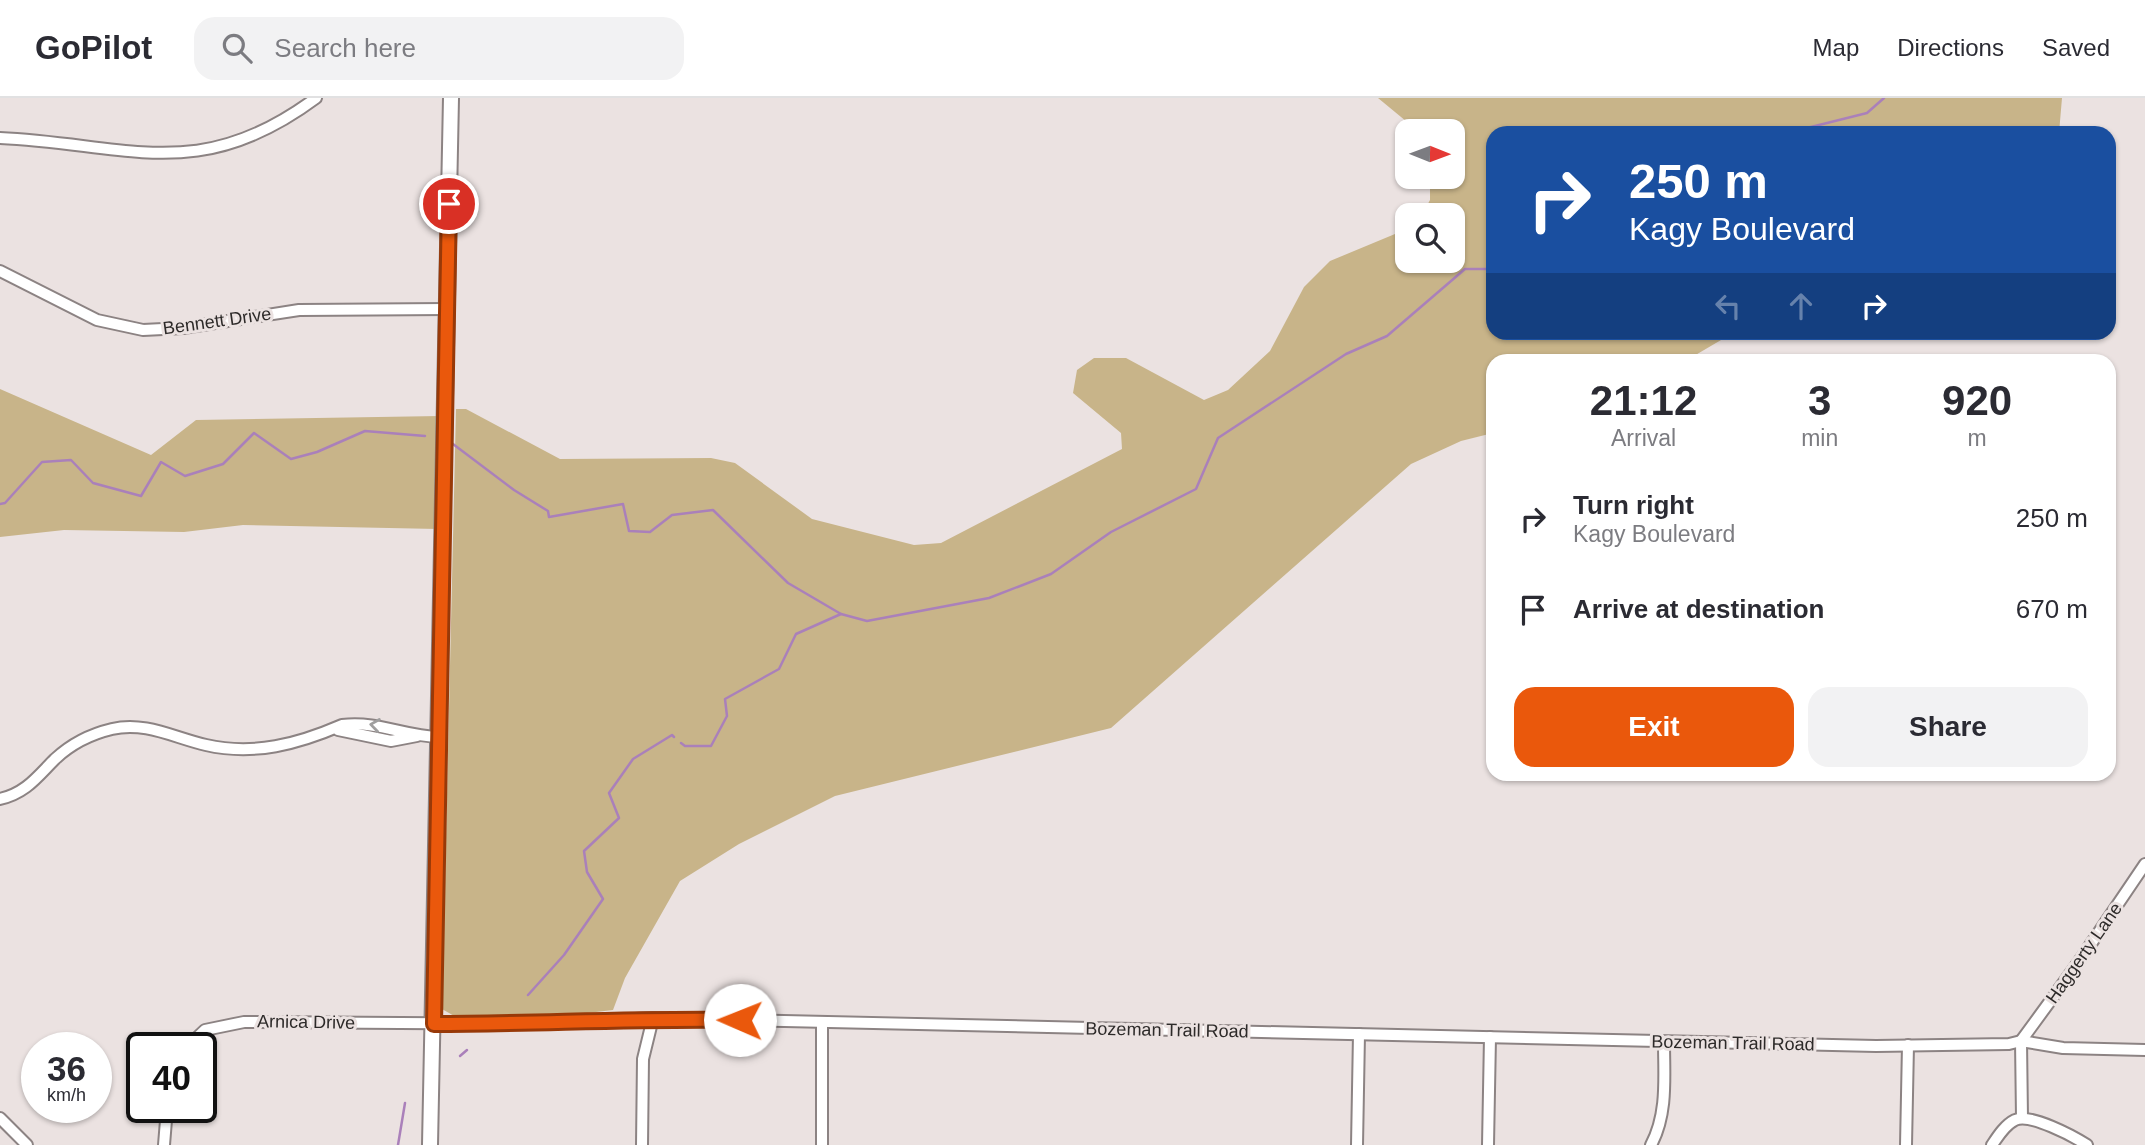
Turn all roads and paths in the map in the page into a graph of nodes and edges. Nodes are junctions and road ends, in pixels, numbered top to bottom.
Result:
1 (316, 98) edge
2 (451, 98) edge
3 (0, 138) edge
4 (0, 271) edge
5 (447, 309) junction
6 (439, 737) junction
7 (0, 799) edge
8 (2145, 864) edge
9 (653, 1018) junction
10 (822, 1023) junction
11 (434, 1024) junction
12 (203, 1032) edge
13 (1359, 1034) junction
14 (1489, 1037) junction
15 (2021, 1041) junction
16 (1664, 1042) junction
17 (1908, 1045) junction
18 (2145, 1049) edge
19 (0, 1118) edge
20 (2022, 1118) junction
21 (166, 1123) edge
22 (27, 1145) edge
23 (164, 1145) edge
24 (430, 1145) edge
25 (642, 1145) edge
26 (821, 1145) edge
27 (1357, 1145) edge
28 (1488, 1145) edge
29 (1651, 1145) edge
30 (1906, 1145) edge
31 (1992, 1145) edge
32 (2087, 1145) edge

1 - 3 street
2 - 5 main road
4 - 5 street, Bennett Drive
5 - 6 main road
6 - 7 street
6 - 11 main road
8 - 15 street, Haggerty Lane
9 - 10 street, Bozeman Trail Road
9 - 11 street, Bozeman Trail Road
9 - 25 street
10 - 13 street, Bozeman Trail Road
10 - 26 street
11 - 12 street, Arnica Drive
11 - 24 main road
13 - 14 street, Bozeman Trail Road
13 - 27 street
14 - 16 street, Bozeman Trail Road
14 - 28 street
15 - 17 street, Bozeman Trail Road
15 - 18 street, Bozeman Trail Road
15 - 20 street
16 - 17 street, Bozeman Trail Road
16 - 29 street
17 - 30 street
19 - 22 street
20 - 31 street
20 - 32 street
21 - 23 street

